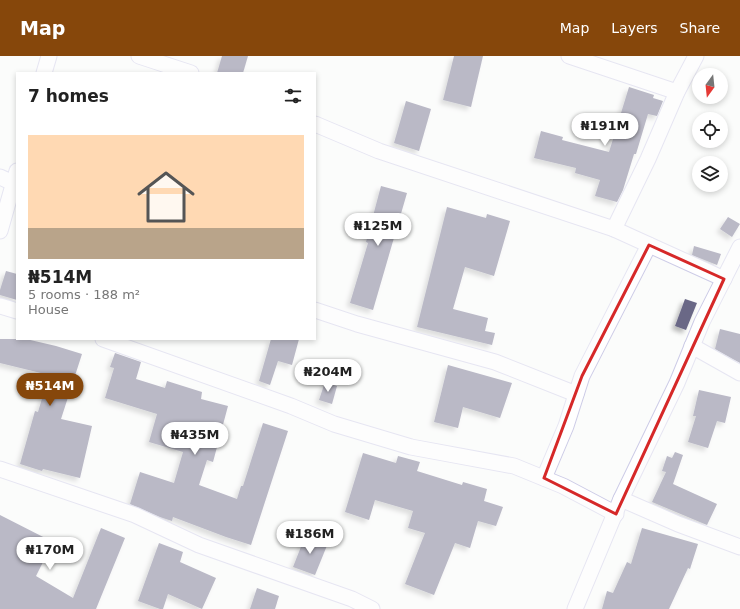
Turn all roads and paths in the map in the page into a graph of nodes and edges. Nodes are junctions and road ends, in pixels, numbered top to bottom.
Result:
1 (49, 56) edge
2 (139, 56) edge
3 (569, 56) edge
4 (696, 56) edge
5 (44, 72) edge
6 (188, 72) edge
7 (677, 92) junction
8 (316, 124) edge
9 (12, 182) edge
10 (614, 229) junction
11 (0, 231) edge
12 (649, 245) junction
13 (740, 247) edge
14 (724, 279) junction
15 (0, 306) edge
16 (316, 310) edge
17 (16, 311) edge
18 (106, 340) edge
19 (692, 346) junction
20 (740, 373) edge
21 (576, 394) junction
22 (0, 469) edge
23 (544, 478) junction
24 (621, 499) junction
25 (616, 514) junction
26 (740, 547) edge
27 (372, 609) edge
28 (575, 609) edge

1 - 5 street
2 - 6 street
3 - 7 street
4 - 7 street
7 - 10 street
8 - 10 street
9 - 11 street
10 - 12 street
12 - 14 street
12 - 21 street
13 - 14 street
14 - 19 street
15 - 17 street
16 - 21 street
18 - 23 street
19 - 20 street
19 - 24 street
21 - 23 street
22 - 27 street
23 - 25 street
24 - 25 street
24 - 26 street
25 - 28 street

